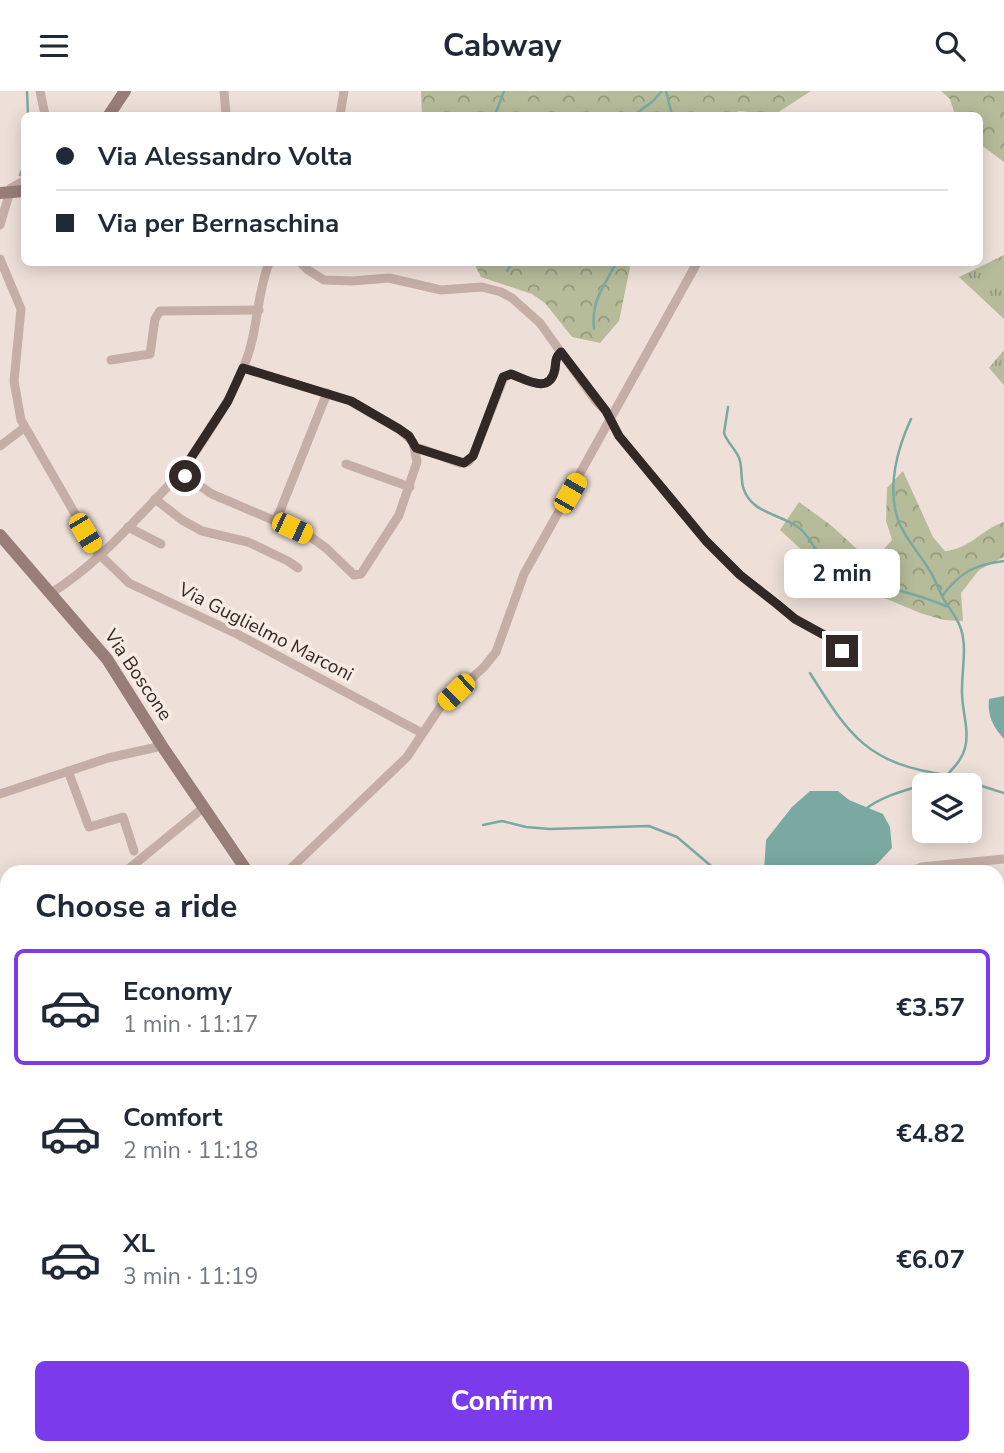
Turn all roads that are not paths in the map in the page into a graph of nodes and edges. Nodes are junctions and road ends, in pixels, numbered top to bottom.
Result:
1 (40, 91) edge
2 (125, 91) edge
3 (224, 91) edge
4 (344, 91) edge
5 (44, 112) edge
6 (111, 112) edge
7 (226, 112) edge
8 (340, 112) edge
9 (21, 183) edge
10 (5, 193) edge
11 (0, 225) edge
12 (0, 259) edge
13 (268, 266) edge
14 (304, 266) edge
15 (695, 266) edge
16 (259, 310) junction
17 (561, 352) junction
18 (111, 361) dead end
19 (243, 368) junction
20 (327, 393) junction
21 (611, 422) junction
22 (24, 428) junction
23 (0, 446) edge
24 (416, 448) junction
25 (346, 464) dead end
26 (181, 473) junction
27 (410, 487) junction
28 (156, 499) junction
29 (276, 521) junction
30 (128, 527) junction
31 (0, 535) edge
32 (161, 544) dead end
33 (101, 555) junction
34 (298, 568) dead end
35 (51, 593) junction
36 (842, 651) dead end
37 (422, 733) junction
38 (162, 746) junction
39 (68, 771) junction
40 (0, 794) edge
41 (203, 808) junction
42 (229, 847) junction
43 (134, 851) dead end
44 (1004, 859) edge
45 (133, 865) edge
46 (235, 865) edge
47 (242, 865) edge
48 (294, 865) edge
49 (942, 865) edge

1 - 5 street
2 - 6 main road
3 - 7 street
4 - 8 street
9 - 10 street
10 - 11 street
12 - 22 street, Via Guglielmo Marconi
13 - 16 street
14 - 17 street
15 - 21 street
16 - 18 street
16 - 19 street
17 - 21 street
17 - 24 street
19 - 20 street
19 - 26 street
20 - 24 street
20 - 29 street
21 - 36 street
21 - 37 street
22 - 23 street
22 - 33 street, Via Guglielmo Marconi
24 - 27 street
25 - 27 street
26 - 28 street
26 - 29 street
27 - 29 street
28 - 30 street
28 - 34 street
30 - 32 street
30 - 33 street
31 - 35 main road, Via Boscone
33 - 35 street
33 - 37 street, Via Guglielmo Marconi
35 - 38 main road, Via Boscone
37 - 48 street
38 - 39 street
38 - 41 main road, Via Boscone
39 - 40 street
39 - 43 street
41 - 42 main road, Via Boscone
41 - 45 street
42 - 46 main road, Via Boscone
42 - 47 main road, Via Boscone
44 - 49 street

